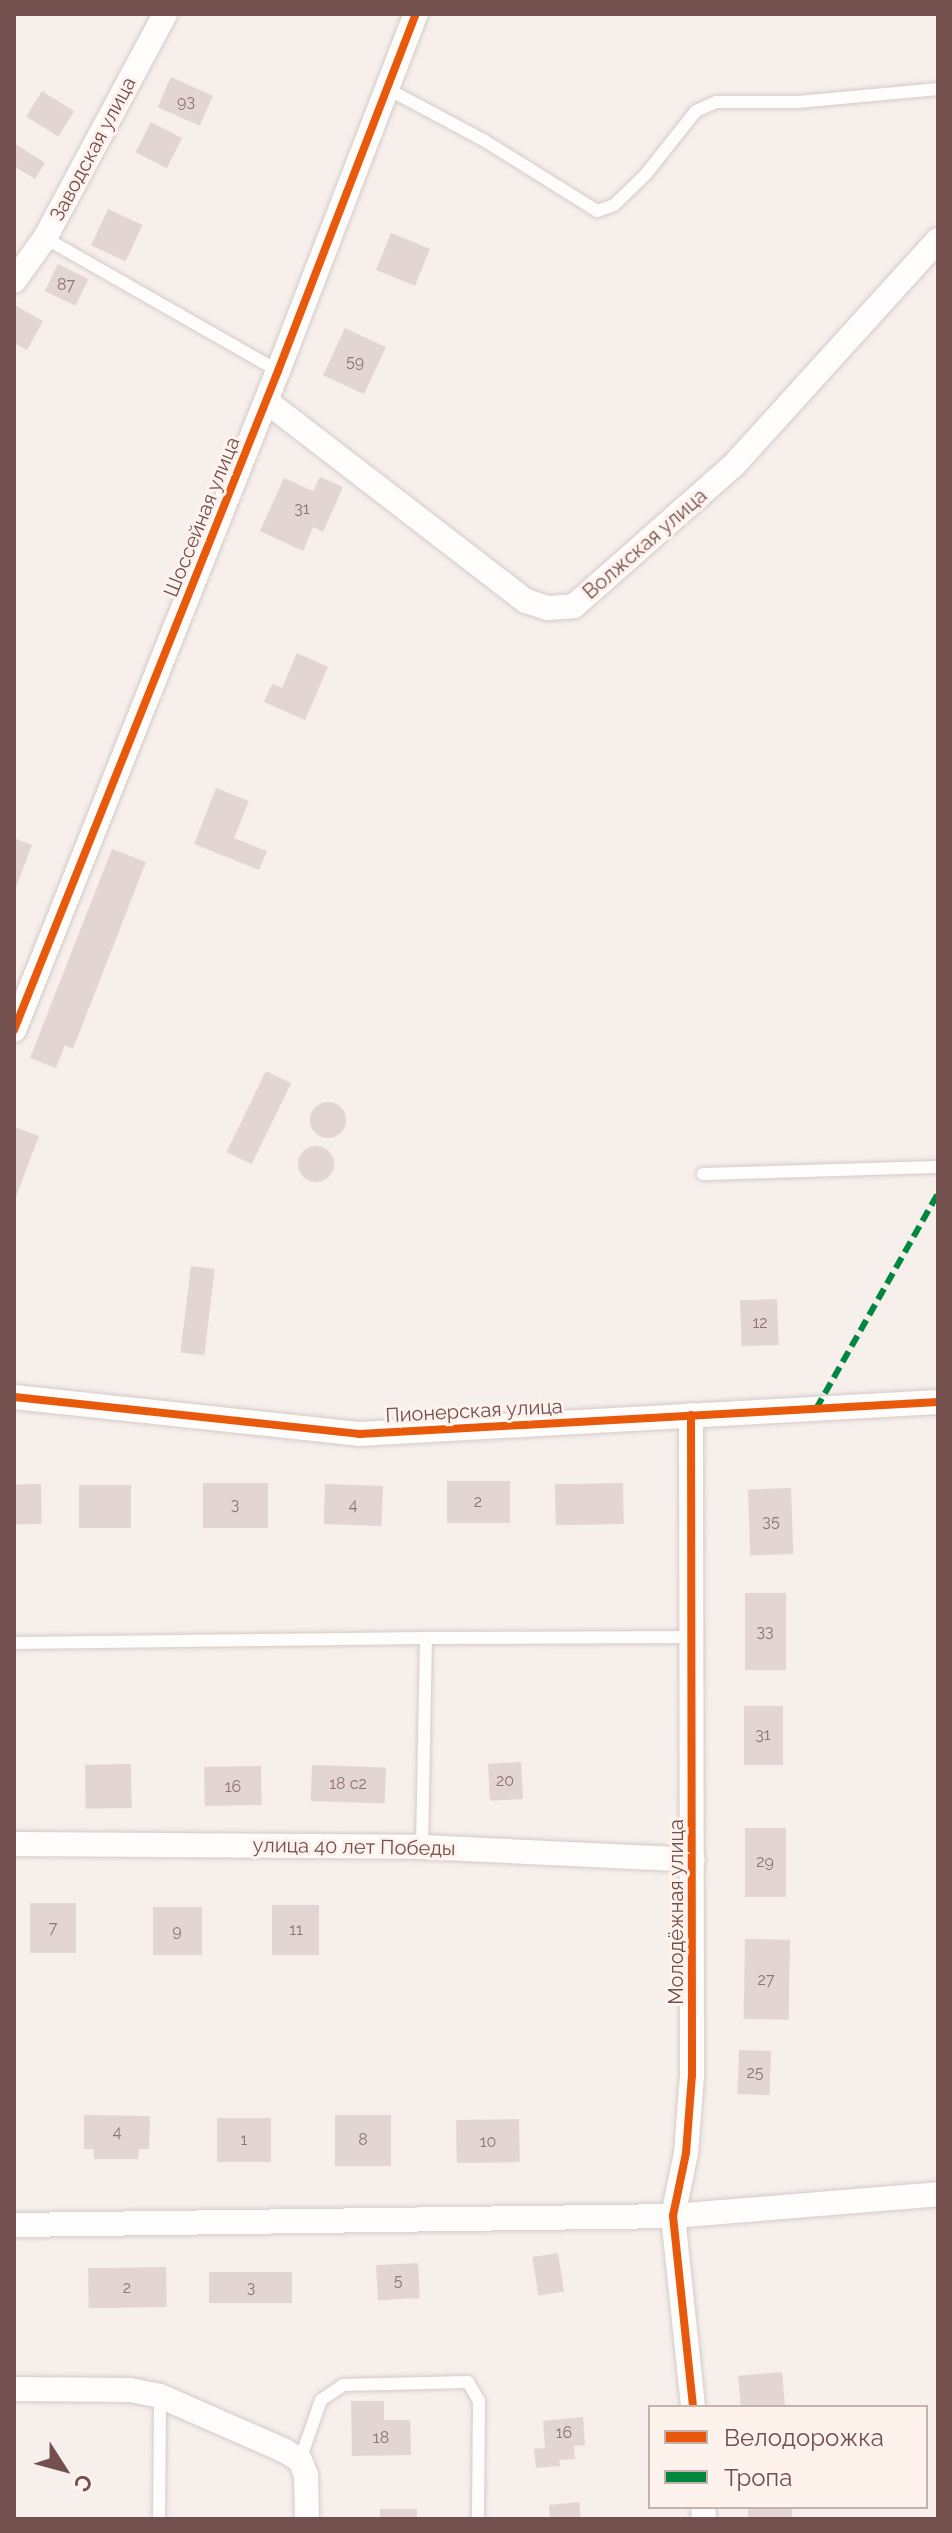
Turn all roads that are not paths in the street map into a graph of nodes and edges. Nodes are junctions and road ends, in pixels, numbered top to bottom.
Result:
1 (165, 14) edge
2 (416, 14) edge
3 (388, 89) junction
4 (938, 89) edge
5 (45, 238) junction
6 (938, 240) edge
7 (14, 281) edge
8 (278, 371) junction
9 (266, 401) junction
10 (14, 1030) edge
11 (938, 1167) edge
12 (703, 1174) dead end
13 (14, 1397) edge
14 (938, 1402) edge
15 (691, 1415) junction
16 (692, 1637) junction
17 (426, 1638) junction
18 (14, 1643) edge
19 (14, 1844) edge
20 (422, 1847) junction
21 (693, 1860) junction
22 (938, 2194) edge
23 (673, 2216) junction
24 (14, 2225) edge
25 (14, 2389) edge
26 (160, 2396) junction
27 (693, 2405) edge
28 (300, 2460) junction
29 (159, 2519) edge
30 (307, 2519) edge
31 (478, 2519) edge

1 - 5 street, Заводская улица
2 - 3 street, Шоссейная улица
3 - 4 lane
3 - 8 street, Шоссейная улица
5 - 7 street, Заводская улица
5 - 8 lane
6 - 9 street, Волжская улица
8 - 9 street, Шоссейная улица
9 - 10 street, Шоссейная улица
11 - 12 lane
13 - 15 street, Пионерская улица
14 - 15 street, Пионерская улица
15 - 16 street, Молодёжная улица
16 - 17 lane
16 - 21 street, Молодёжная улица
17 - 18 lane
17 - 20 lane
19 - 20 street, улица 40 лет Победы
20 - 21 street, улица 40 лет Победы
21 - 23 street, Молодёжная улица
22 - 23 street
23 - 24 street
23 - 27 street, Молодёжная улица
25 - 26 street
26 - 28 street
26 - 29 lane
28 - 30 street
28 - 31 lane

